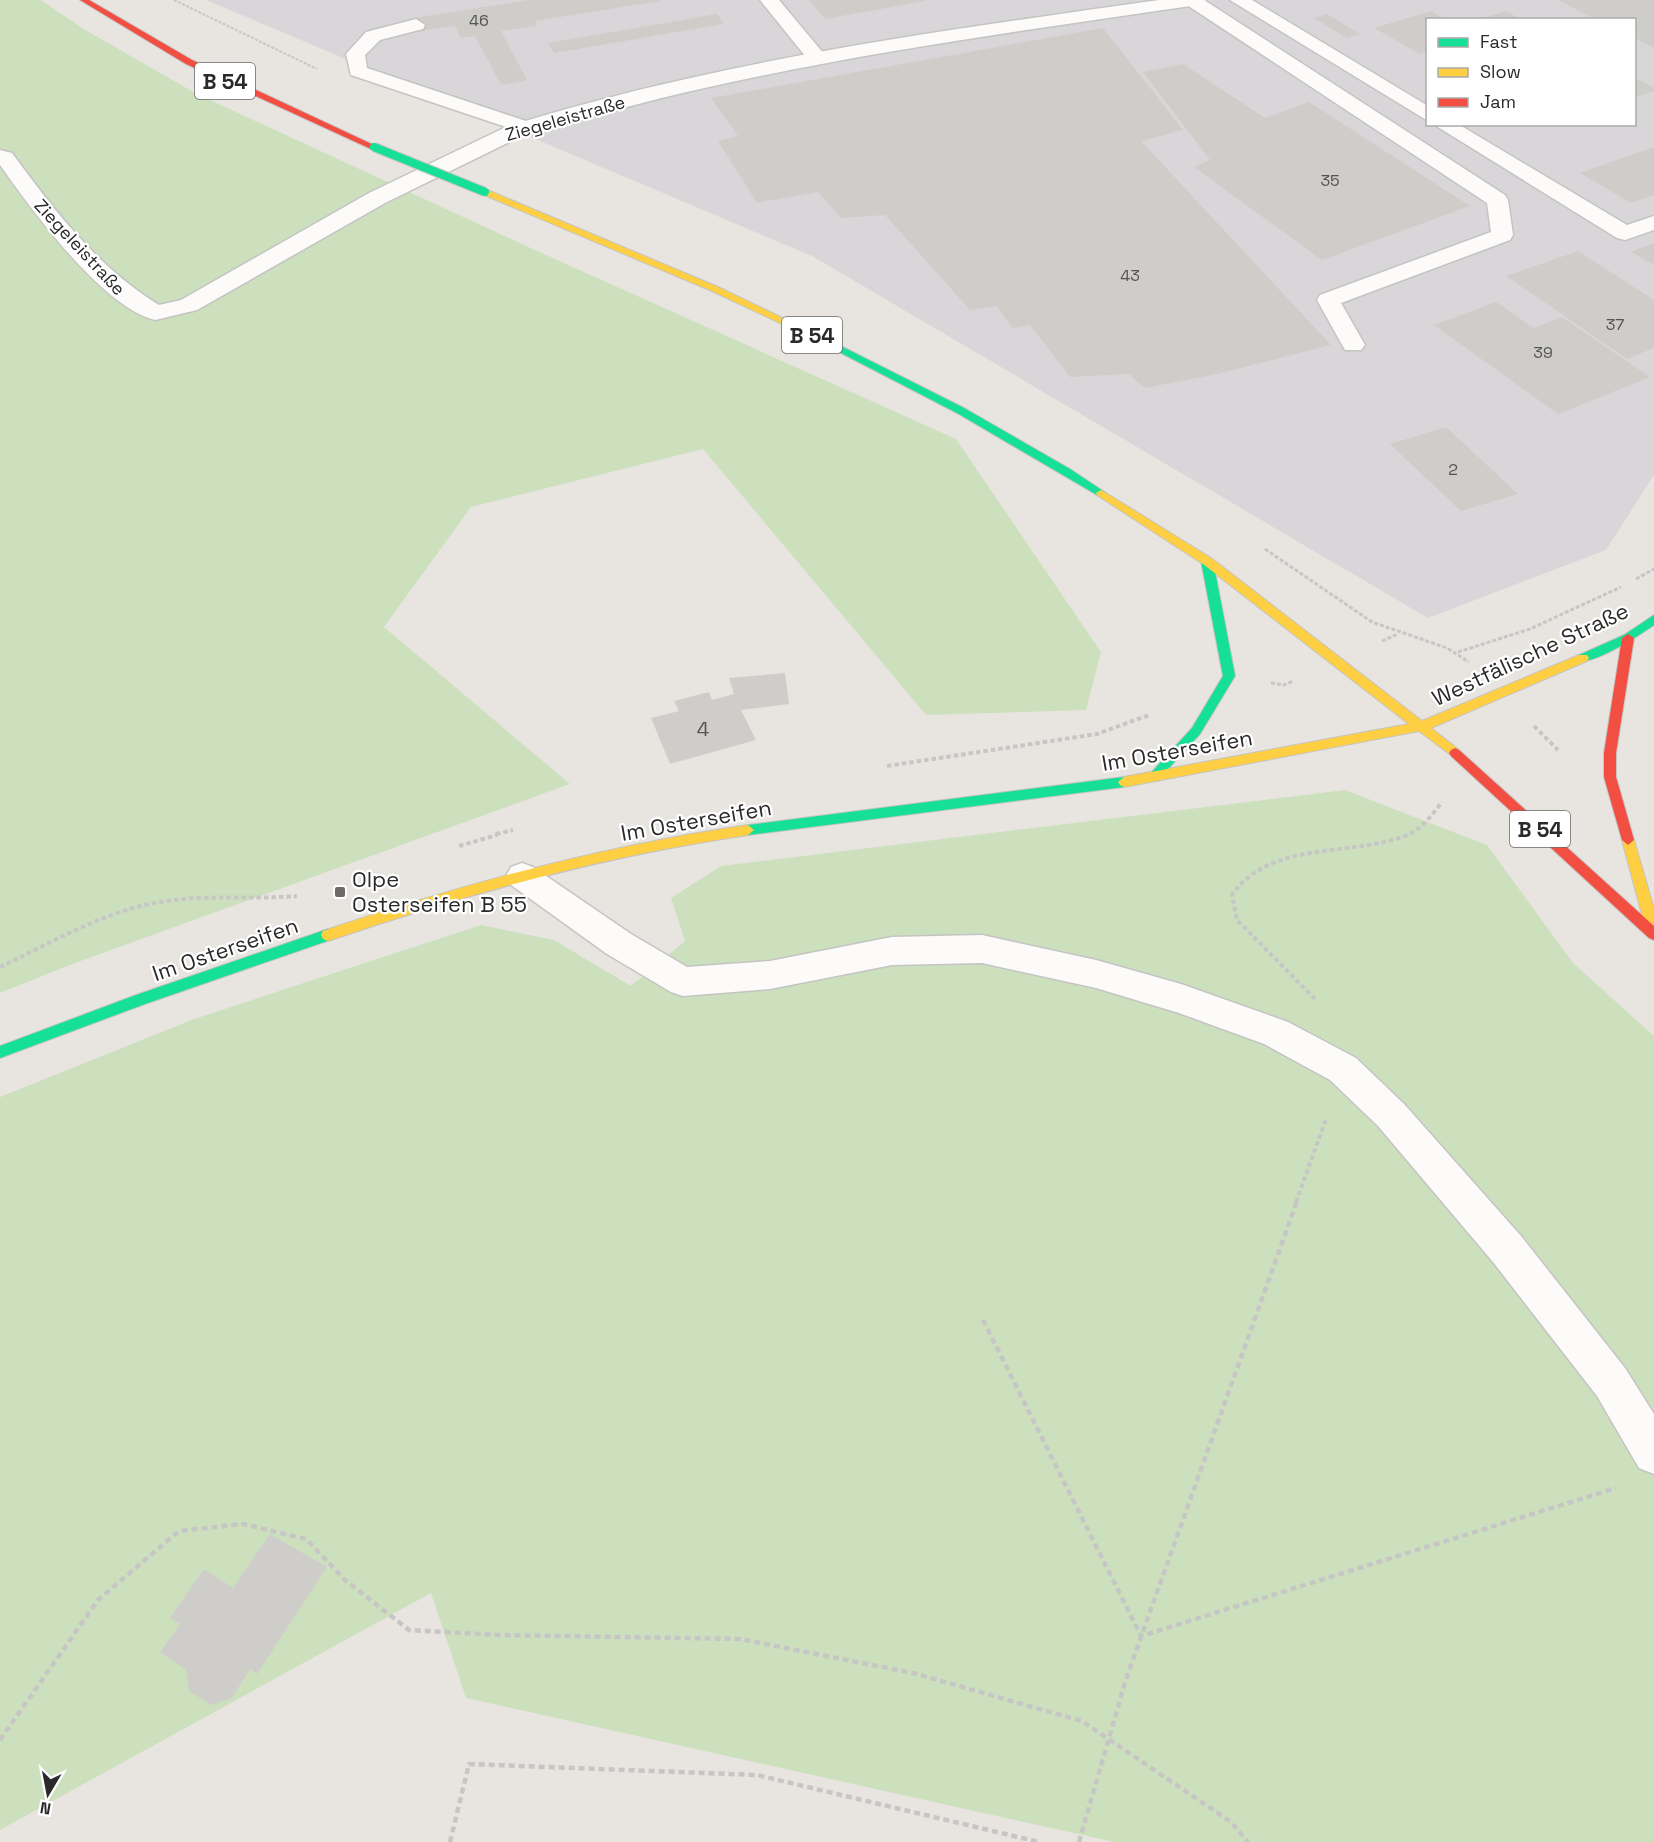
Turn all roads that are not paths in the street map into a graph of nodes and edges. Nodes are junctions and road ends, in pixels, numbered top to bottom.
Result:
1 (84, 0) edge
2 (768, 0) edge
3 (1197, 0) edge
4 (1239, 0) edge
5 (1193, 1) edge
6 (416, 25) dead end
7 (817, 58) junction
8 (1426, 114) edge
9 (1446, 126) edge
10 (521, 128) junction
11 (0, 156) edge
12 (1654, 222) edge
13 (1353, 345) dead end
14 (1208, 561) junction
15 (1654, 619) edge
16 (1628, 638) junction
17 (1422, 726) junction
18 (1153, 778) junction
19 (522, 876) junction
20 (1654, 934) edge
21 (0, 1052) edge
22 (1654, 1453) edge

1 - 14 main road, B 54, bridge
2 - 7 street
3 - 5 street, Ziegeleistraße
4 - 8 street
5 - 7 street, Ziegeleistraße
5 - 13 street
6 - 10 street
7 - 10 street, Ziegeleistraße
9 - 12 street
10 - 11 street, Ziegeleistraße
14 - 17 main road, B 54
14 - 18 main road
15 - 16 main road, Westfälische Straße
16 - 17 main road, Westfälische Straße
16 - 20 main road
17 - 18 main road, Im Osterseifen
17 - 20 main road, B 54
18 - 19 main road, Im Osterseifen
19 - 21 main road, Im Osterseifen
19 - 22 street

